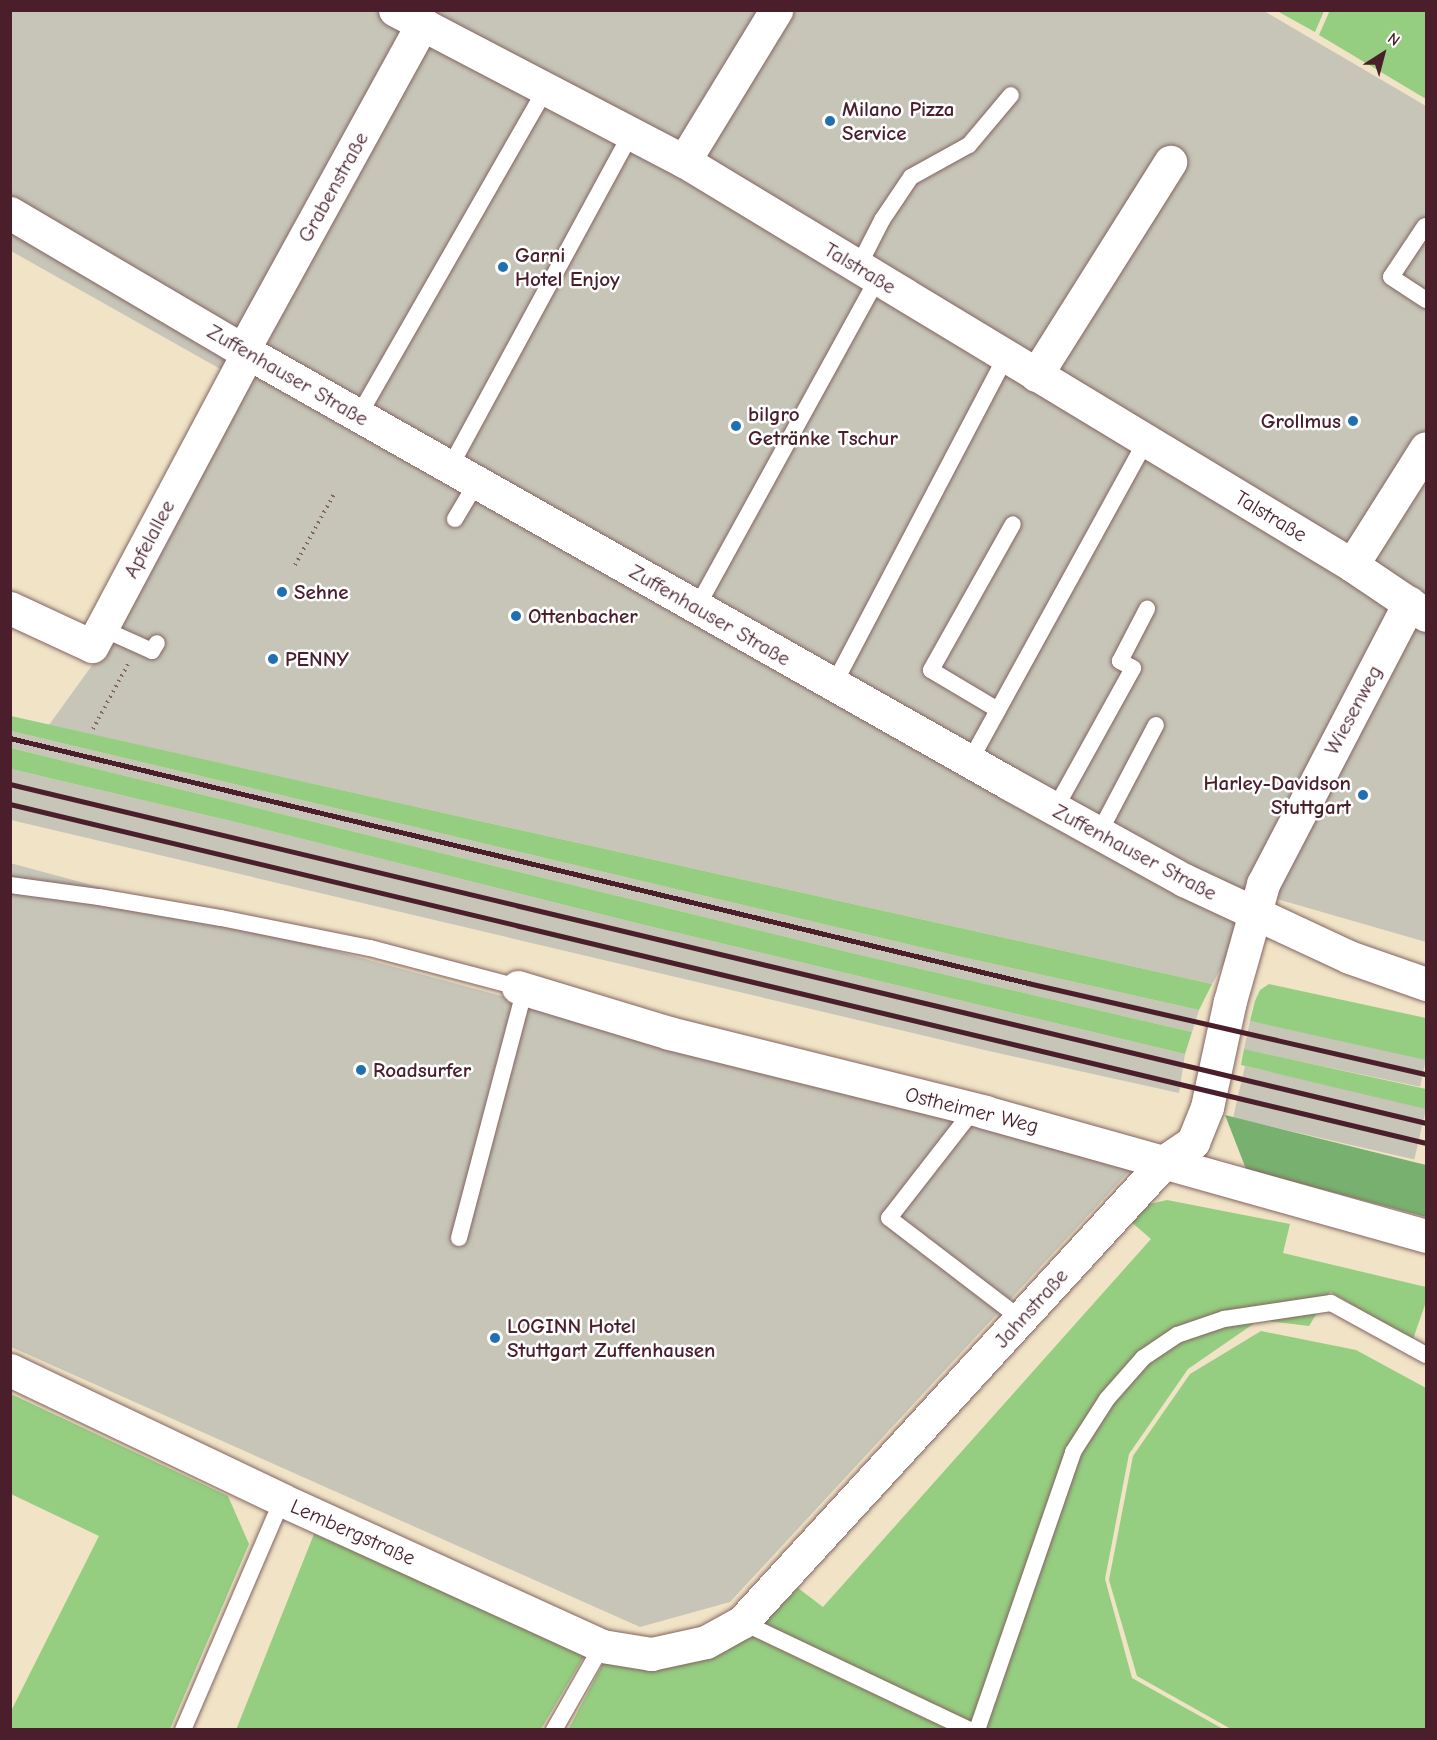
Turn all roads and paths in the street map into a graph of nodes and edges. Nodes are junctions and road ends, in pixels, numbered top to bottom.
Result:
1 (776, 10) edge
2 (409, 17) edge
3 (546, 89) junction
4 (1011, 94) dead end
5 (631, 134) junction
6 (684, 161) junction
7 (1170, 162) dead end
8 (10, 213) edge
9 (1425, 226) dead end
10 (868, 273) junction
11 (1426, 300) edge
12 (246, 351) junction
13 (1006, 357) junction
14 (1036, 375) junction
15 (359, 415) junction
16 (1146, 441) junction
17 (1426, 448) edge
18 (463, 474) junction
19 (334, 494) dead end
20 (455, 519) dead end
21 (1013, 524) dead end
22 (295, 565) dead end
23 (1352, 566) junction
24 (697, 607) junction
25 (10, 608) edge
26 (1148, 609) dead end
27 (1418, 609) edge
28 (101, 628) junction
29 (157, 643) dead end
30 (139, 645) junction
31 (834, 684) junction
32 (998, 711) junction
33 (1156, 725) dead end
34 (93, 729) dead end
35 (970, 761) junction
36 (1055, 809) junction
37 (1099, 833) junction
38 (10, 885) edge
39 (1253, 914) junction
40 (1426, 984) edge
41 (521, 988) junction
42 (974, 1109) junction
43 (1165, 1161) junction
44 (1426, 1236) edge
45 (459, 1238) dead end
46 (1021, 1319) junction
47 (1426, 1355) edge
48 (10, 1370) edge
49 (282, 1500) junction
50 (742, 1622) junction
51 (706, 1642) joint
52 (602, 1646) junction
53 (183, 1730) edge
54 (554, 1730) edge
55 (969, 1730) edge
56 (977, 1730) edge

1 - 6 street
2 - 3 street, Talstraße
2 - 12 street, Grabenstraße
3 - 5 street, Talstraße
3 - 15 lane
4 - 10 lane
5 - 6 street, Talstraße
5 - 18 lane
6 - 10 street, Talstraße
7 - 14 street
8 - 12 street, Zuffenhauser Straße
9 - 11 lane
10 - 13 street, Talstraße
10 - 24 lane
12 - 15 street, Zuffenhauser Straße
12 - 28 street, Apfelallee
13 - 14 street, Talstraße
13 - 31 lane
14 - 16 street, Talstraße
15 - 18 street, Zuffenhauser Straße
16 - 23 street, Talstraße
16 - 32 lane
17 - 23 street
18 - 20 lane
18 - 24 street, Zuffenhauser Straße
19 - 22 path
21 - 32 lane
23 - 27 street, Talstraße
24 - 31 street, Zuffenhauser Straße
25 - 28 street, Apfelallee
26 - 36 lane
27 - 39 street, Wiesenweg
28 - 30 lane
29 - 30 lane
30 - 34 path
31 - 35 street, Zuffenhauser Straße
32 - 35 lane
33 - 37 lane
35 - 36 street, Zuffenhauser Straße
36 - 37 street, Zuffenhauser Straße
37 - 39 street, Zuffenhauser Straße
38 - 41 lane
39 - 40 street, Zuffenhauser Straße
39 - 43 street, Jahnstraße
41 - 42 street, Ostheimer Weg
41 - 45 lane
42 - 43 street, Ostheimer Weg
42 - 46 lane
43 - 44 street, Ostheimer Weg
43 - 46 street, Jahnstraße
46 - 50 street, Jahnstraße
47 - 56 lane
48 - 49 street, Lembergstraße
49 - 52 street, Lembergstraße
49 - 53 lane
50 - 51 street, Jahnstraße
50 - 55 lane
51 - 52 street, Lembergstraße
52 - 54 lane

